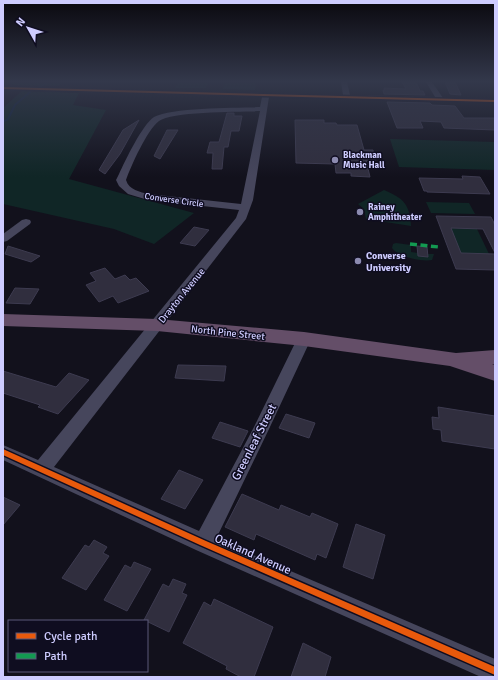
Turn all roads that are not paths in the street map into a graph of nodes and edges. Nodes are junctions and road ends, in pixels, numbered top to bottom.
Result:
1 (181, 114) edge
2 (263, 114) edge
3 (246, 208) junction
4 (26, 222) dead end
5 (3, 239) edge
6 (3, 320) edge
7 (157, 325) junction
8 (304, 339) junction
9 (495, 357) edge
10 (452, 359) junction
11 (495, 373) edge
12 (3, 452) edge
13 (41, 470) junction
14 (203, 542) junction
15 (495, 671) edge

1 - 3 street, Converse Circle
2 - 3 street, Drayton Avenue
3 - 7 street, Drayton Avenue
4 - 5 street
6 - 7 highway, North Pine Street
7 - 8 highway, North Pine Street
7 - 13 street, Drayton Avenue
8 - 10 highway, North Pine Street
8 - 14 street, Greenleaf Street
9 - 10 highway, North Pine Street
10 - 11 highway, North Pine Street
12 - 13 street, Oakland Avenue
13 - 14 street, Oakland Avenue
14 - 15 street, Oakland Avenue

